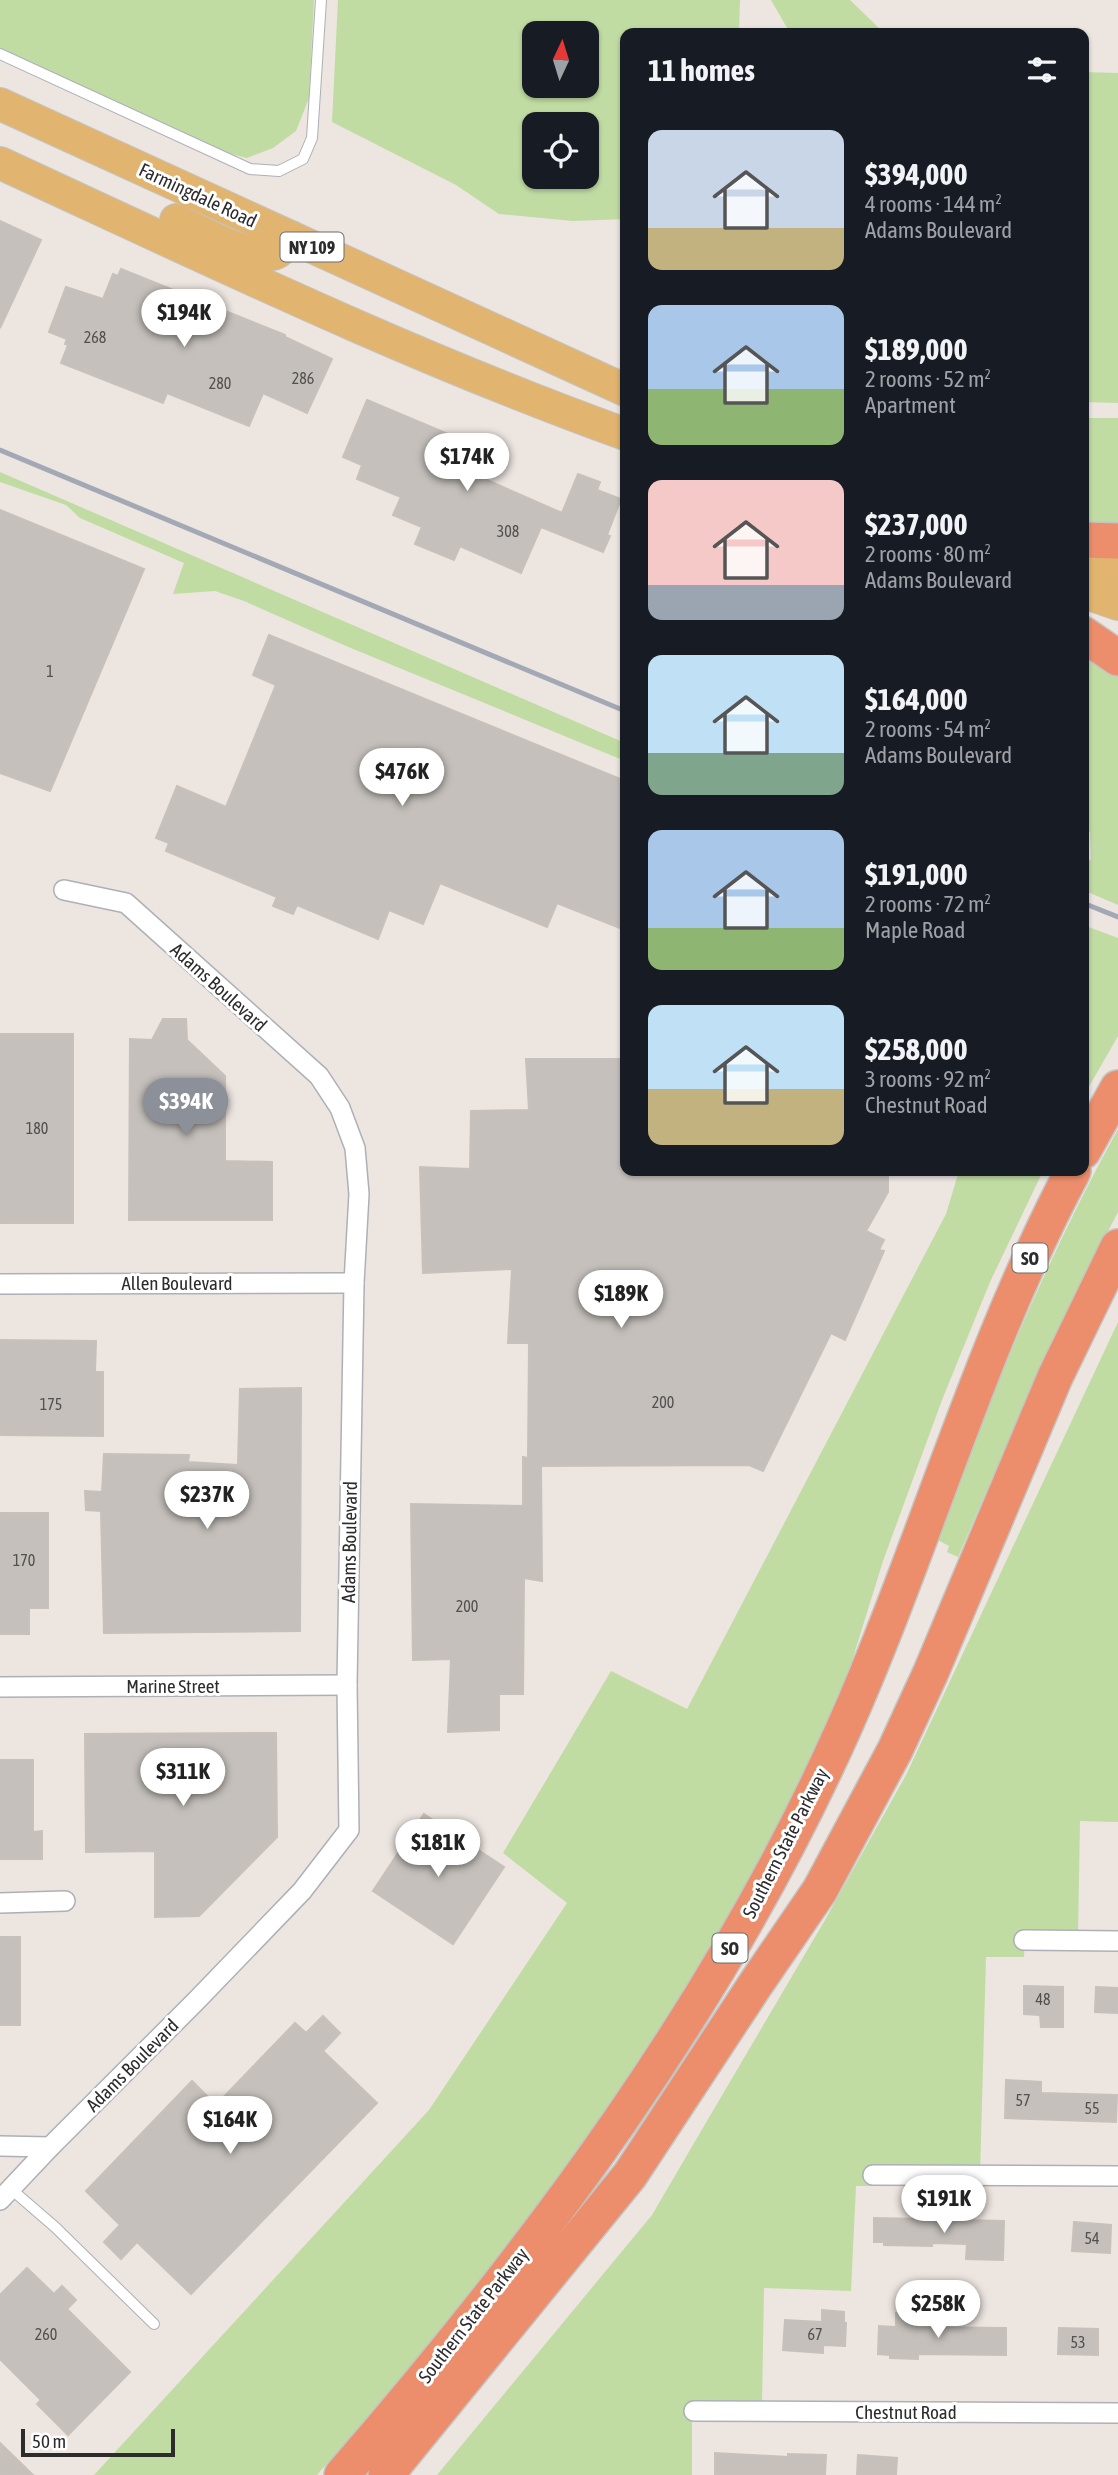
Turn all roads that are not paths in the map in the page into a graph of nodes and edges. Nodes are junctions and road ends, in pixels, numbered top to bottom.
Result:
1 (321, 0) edge
2 (0, 54) edge
3 (0, 104) edge
4 (0, 162) edge
5 (290, 237) junction
6 (620, 388) edge
7 (620, 432) edge
8 (1089, 540) edge
9 (1118, 541) edge
10 (1089, 562) edge
11 (1118, 571) edge
12 (1089, 594) edge
13 (1118, 604) edge
14 (1089, 638) edge
15 (1118, 658) edge
16 (64, 890) dead end
17 (1118, 1088) edge
18 (1089, 1140) edge
19 (1070, 1176) edge
20 (1118, 1247) edge
21 (354, 1283) junction
22 (0, 1284) edge
23 (1118, 1286) edge
24 (1055, 1377) junction
25 (347, 1685) junction
26 (0, 1687) edge
27 (65, 1901) dead end
28 (0, 1903) edge
29 (1024, 1940) dead end
30 (1118, 1941) edge
31 (0, 2146) edge
32 (50, 2147) junction
33 (873, 2175) dead end
34 (1118, 2176) edge
35 (5, 2195) edge
36 (154, 2324) dead end
37 (694, 2411) dead end
38 (1118, 2413) edge
39 (342, 2475) edge
40 (386, 2475) edge

1 - 2 lane
3 - 5 main road, Farmingdale Road / NY 109
4 - 5 main road
4 - 7 main road, NY 109
5 - 6 main road, Farmingdale Road / NY 109
8 - 9 highway
10 - 11 main road
12 - 13 main road
14 - 15 highway
16 - 21 street, Adams Boulevard
17 - 18 highway
19 - 39 highway, Southern State Parkway / SO
20 - 24 highway, Southern State Parkway / SO
21 - 22 street, Allen Boulevard
21 - 25 street, Adams Boulevard
23 - 24 highway
24 - 40 highway, Southern State Parkway / SO
25 - 26 street, Marine Street
25 - 32 street, Adams Boulevard
27 - 28 street
29 - 30 street
31 - 32 street
32 - 35 street, Adams Boulevard
33 - 34 street
35 - 36 lane
37 - 38 street, Chestnut Road

